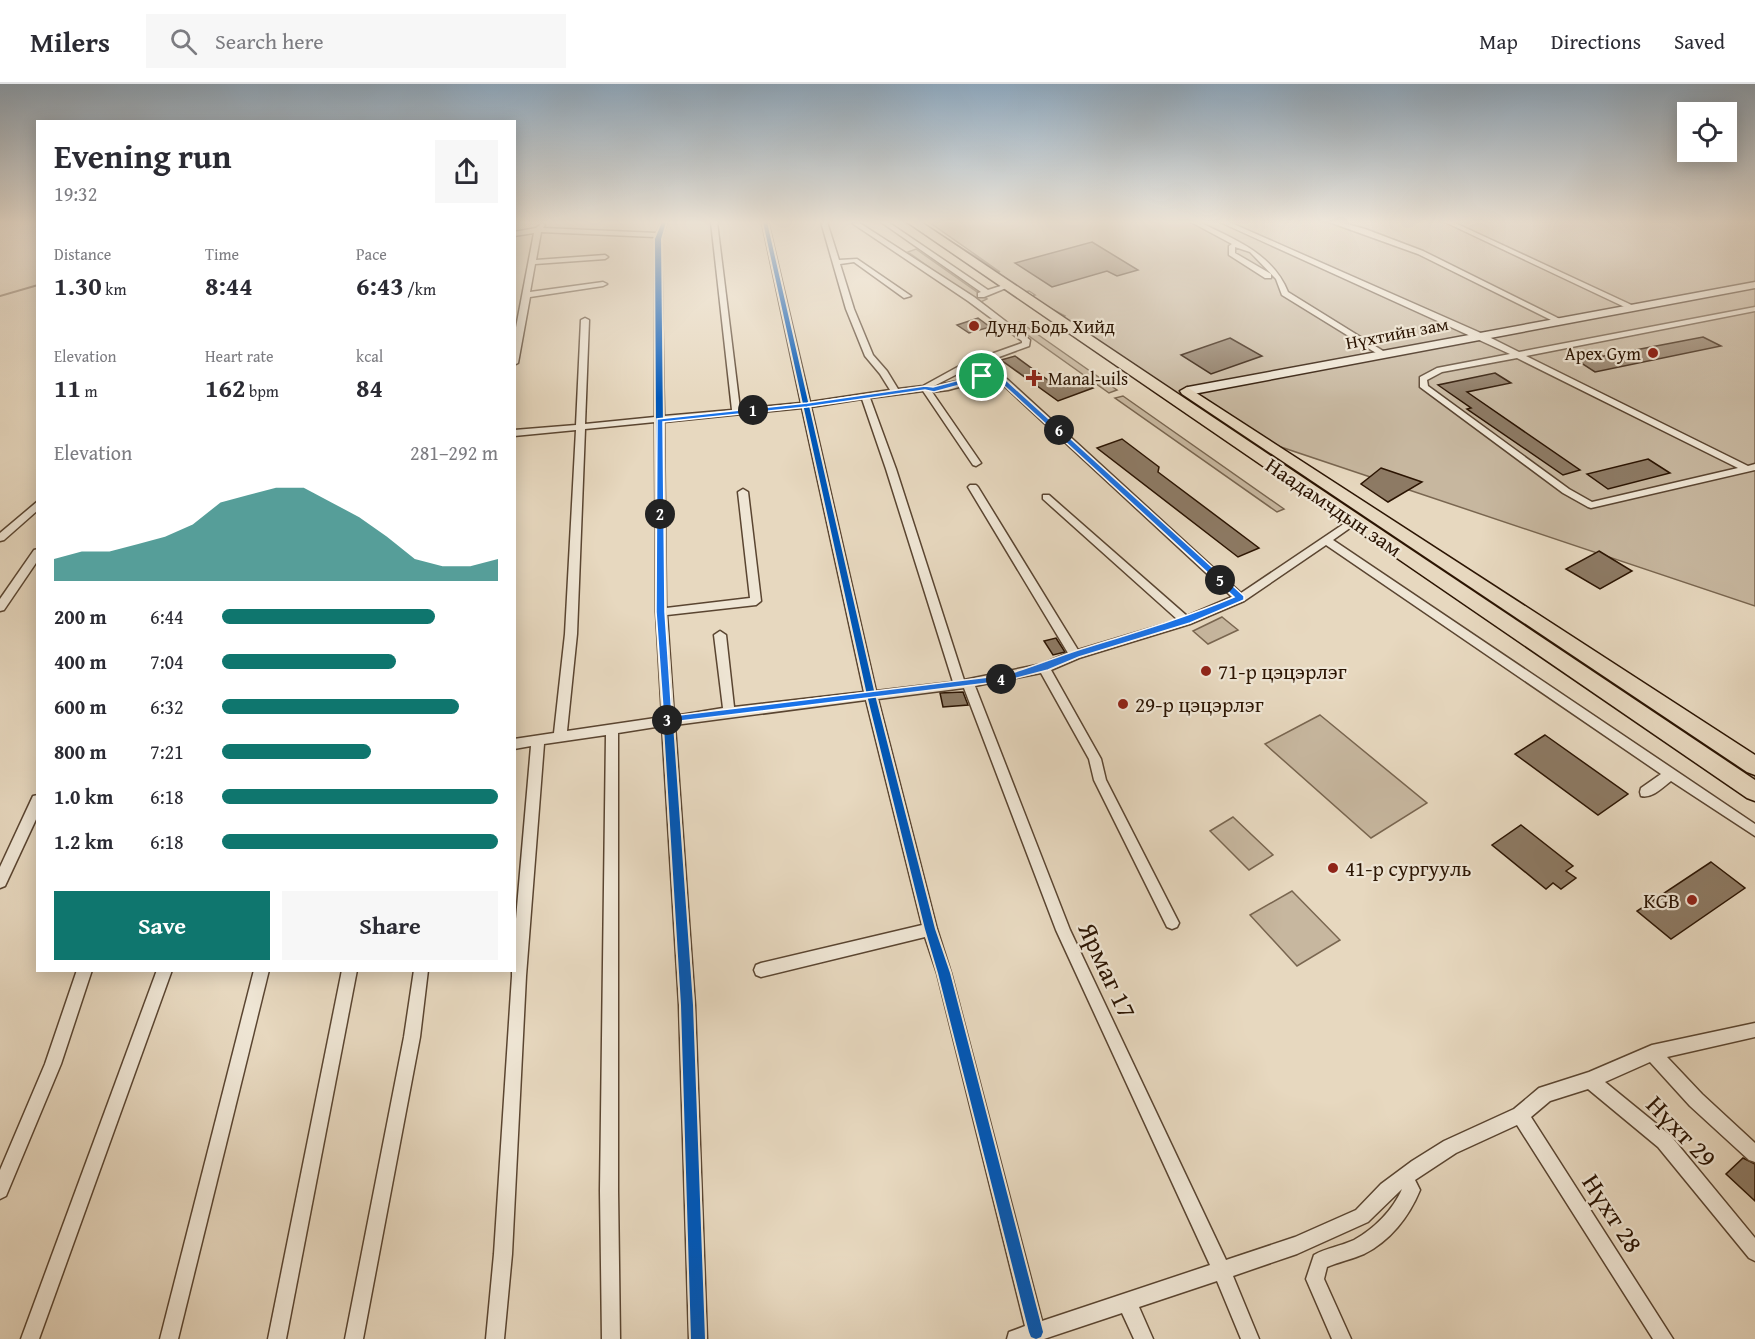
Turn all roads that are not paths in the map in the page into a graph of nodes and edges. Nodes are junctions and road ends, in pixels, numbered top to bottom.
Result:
1 (528, 281) edge
2 (661, 281) edge
3 (721, 281) edge
4 (778, 281) edge
5 (841, 281) edge
6 (885, 281) edge
7 (944, 281) edge
8 (970, 281) edge
9 (1005, 281) edge
10 (1006, 281) edge
11 (1276, 281) edge
12 (1279, 281) edge
13 (1354, 281) edge
14 (1481, 281) edge
15 (1575, 281) edge
16 (603, 284) dead end
17 (1282, 284) junction
18 (1755, 285) edge
19 (1020, 290) junction
20 (1755, 291) edge
21 (987, 293) junction
22 (526, 295) junction
23 (907, 296) dead end
24 (971, 299) junction
25 (1634, 308) junction
26 (1755, 309) edge
27 (585, 320) dead end
28 (1562, 322) junction
29 (1484, 339) junction
30 (516, 352) edge
31 (1384, 354) junction
32 (1516, 356) junction
33 (1132, 363) junction
34 (966, 366) junction
35 (975, 379) junction
36 (925, 388) junction
37 (895, 393) junction
38 (1192, 394) junction
39 (864, 396) junction
40 (807, 405) junction
41 (736, 411) junction
42 (660, 420) junction
43 (582, 427) junction
44 (516, 433) edge
45 (976, 463) dead end
46 (1751, 468) edge
47 (973, 487) dead end
48 (743, 492) dead end
49 (1046, 497) dead end
50 (36, 508) edge
51 (1354, 521) junction
52 (0, 538) edge
53 (1326, 540) junction
54 (36, 555) edge
55 (1492, 592) junction
56 (1240, 598) junction
57 (1474, 602) junction
58 (0, 607) edge
59 (661, 612) junction
60 (1186, 621) junction
61 (720, 635) dead end
62 (1076, 655) junction
63 (1044, 668) junction
64 (964, 685) junction
65 (871, 695) junction
66 (729, 712) junction
67 (667, 720) junction
68 (612, 729) junction
69 (560, 738) junction
70 (538, 741) junction
71 (516, 744) edge
72 (1755, 765) edge
73 (1672, 773) junction
74 (1646, 792) dead end
75 (1755, 792) edge
76 (36, 804) edge
77 (1755, 831) edge
78 (0, 882) edge
79 (1172, 923) dead end
80 (930, 929) junction
81 (761, 970) dead end
82 (84, 972) edge
83 (164, 972) edge
84 (261, 972) edge
85 (350, 972) edge
86 (421, 972) edge
87 (1755, 1030) edge
88 (1652, 1053) junction
89 (1590, 1080) junction
90 (1520, 1115) junction
91 (1755, 1154) edge
92 (1405, 1176) junction
93 (0, 1190) edge
94 (1755, 1252) edge
95 (1221, 1269) junction
96 (1126, 1301) junction
97 (1023, 1337) edge
98 (30, 1339) edge
99 (169, 1339) edge
100 (277, 1339) edge
101 (354, 1339) edge
102 (495, 1339) edge
103 (611, 1339) edge
104 (698, 1339) edge
105 (1143, 1339) edge
106 (1250, 1339) edge
107 (1342, 1339) edge
108 (1664, 1339) edge

1 - 22 street
2 - 42 street
3 - 41 street
4 - 40 street
5 - 37 street
6 - 23 street
7 - 24 street
8 - 21 street
9 - 19 highway, Наадамчдын зам
10 - 19 highway, Наадамчдын зам
11 - 17 street
12 - 17 street
13 - 29 street
14 - 28 street
15 - 25 street
16 - 22 street
17 - 31 street
18 - 25 main road, Нүхтийн зам
19 - 21 street
19 - 33 highway, Наадамчдын зам
20 - 29 main road, Нүхтийн зам
21 - 24 street
22 - 30 street
24 - 34 street
25 - 28 main road, Нүхтийн зам
26 - 32 street
27 - 43 street
28 - 29 main road, Нүхтийн зам
29 - 31 main road, Нүхтийн зам
29 - 32 street
29 - 38 main road, Нүхтийн зам
31 - 38 main road, Нүхтийн зам
32 - 46 street
32 - 46 street
33 - 38 highway, Наадамчдын зам
33 - 51 highway, Наадамчдын зам
34 - 35 street
34 - 36 street
35 - 36 street
35 - 56 street
36 - 37 street
36 - 45 street
37 - 39 street
38 - 55 highway, Наадамчдын зам
39 - 40 street
39 - 64 street, Ярмаг 17
40 - 41 street
40 - 65 street
41 - 42 street
42 - 43 street
42 - 59 street
43 - 44 street
43 - 69 street
47 - 62 street
48 - 59 street
49 - 60 street
50 - 52 street
51 - 53 street
51 - 57 highway, Наадамчдын зам
53 - 56 street
53 - 73 street
54 - 58 street
55 - 57 highway
55 - 72 highway, Наадамчдын зам
56 - 60 street
57 - 75 highway, Наадамчдын зам
59 - 67 street
60 - 62 street
61 - 66 street
62 - 63 street
63 - 64 street
63 - 79 street
64 - 65 street
64 - 95 street, Ярмаг 17
65 - 66 street
65 - 80 street
66 - 67 street
67 - 68 street
67 - 104 street
68 - 69 street
68 - 103 street
69 - 70 street
70 - 71 street
70 - 102 street
73 - 74 street
73 - 77 street
76 - 78 street
80 - 81 street
80 - 97 street
82 - 93 street
83 - 98 street
84 - 99 street
85 - 100 street
86 - 101 street
87 - 88 street
88 - 89 street
88 - 91 street
89 - 90 street
89 - 94 street, Нүхт 29
90 - 92 street
90 - 108 street, Нүхт 28
92 - 95 street
92 - 107 street
95 - 96 street
95 - 106 street, Ярмаг 17
96 - 97 street
96 - 105 street

